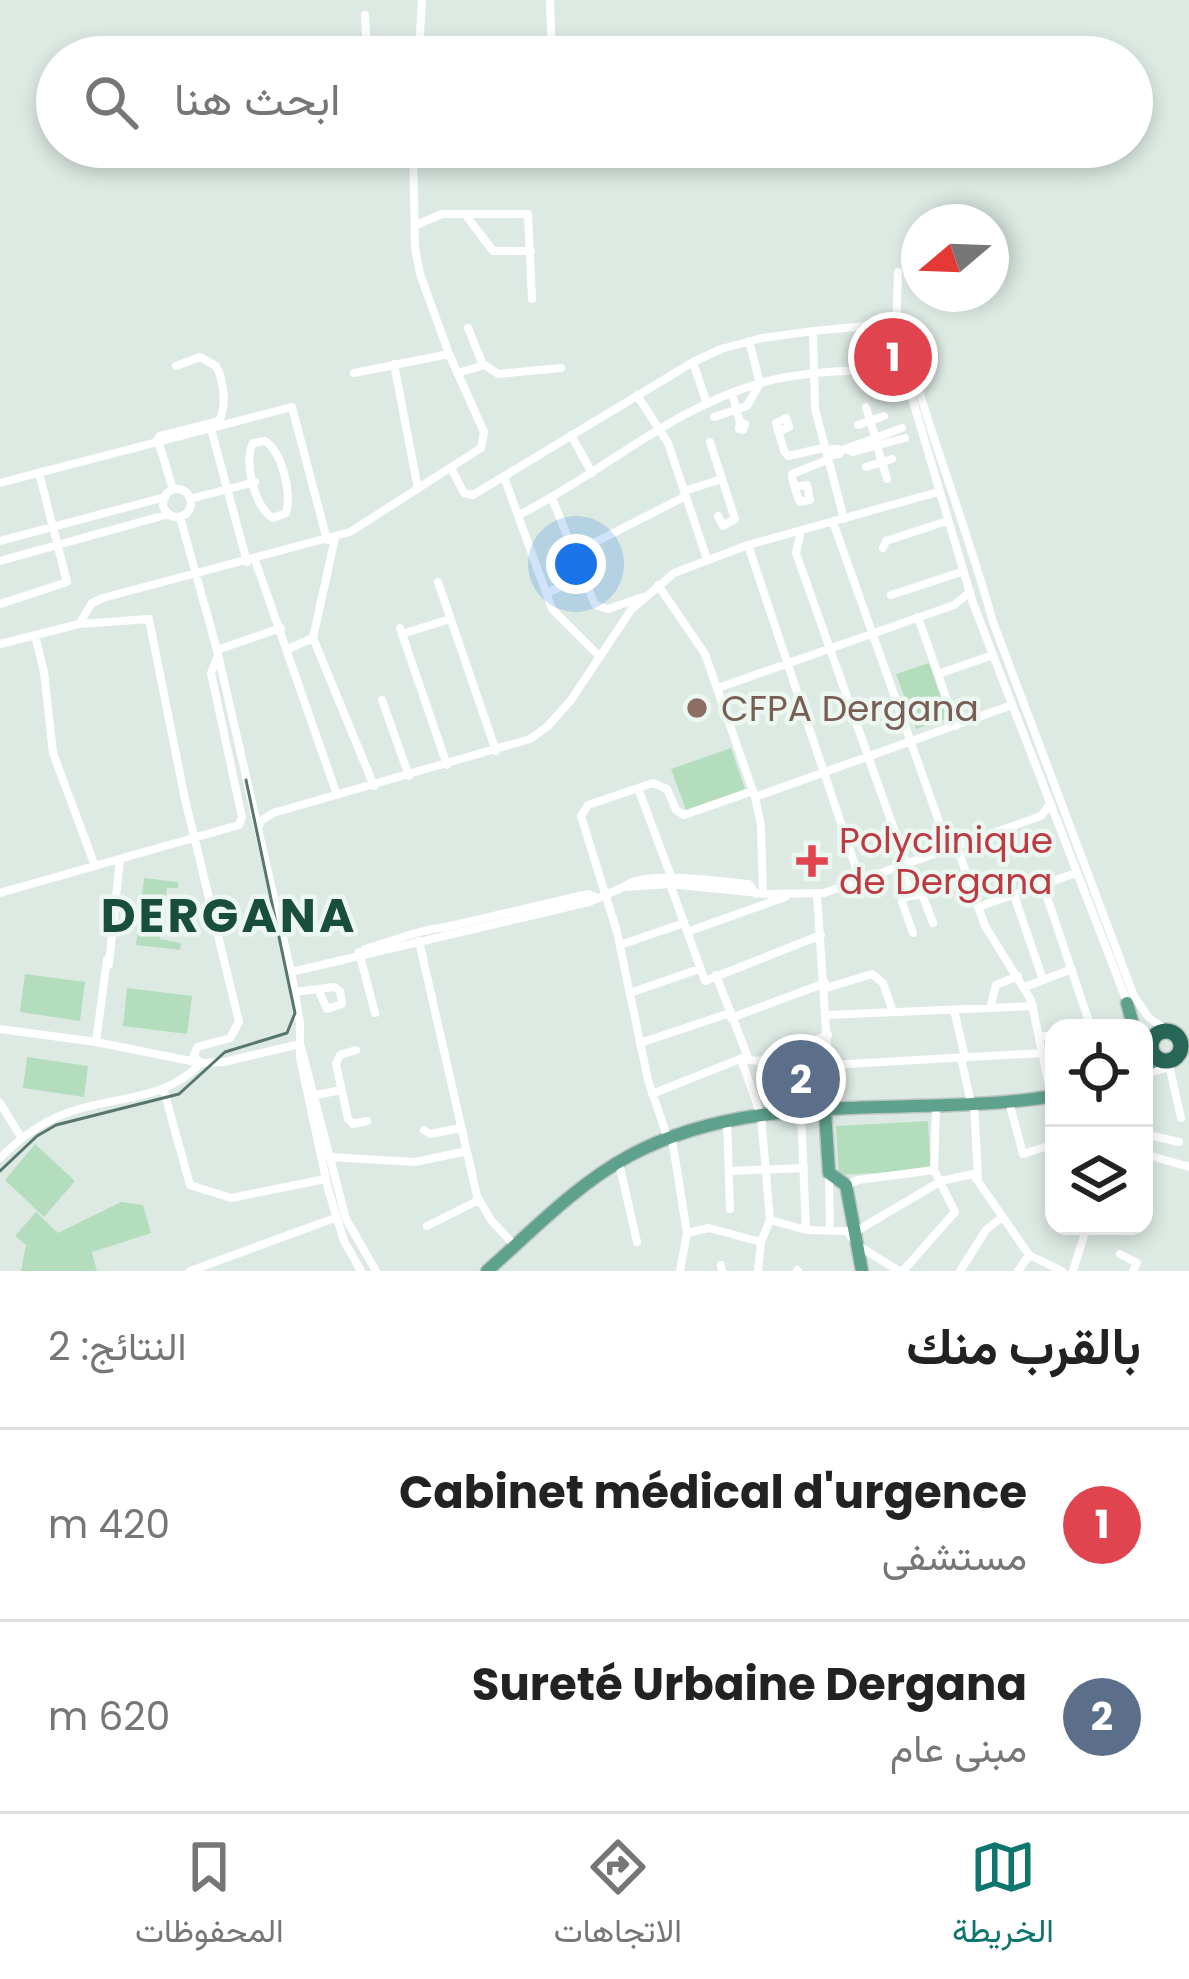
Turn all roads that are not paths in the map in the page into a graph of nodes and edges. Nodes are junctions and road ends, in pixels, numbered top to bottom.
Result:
1 (422, 0) edge
2 (550, 0) edge
3 (364, 15) dead end
4 (366, 36) edge
5 (419, 36) edge
6 (551, 36) edge
7 (414, 168) edge
8 (465, 214) junction
9 (415, 226) junction
10 (531, 251) junction
11 (898, 272) dead end
12 (532, 299) dead end
13 (864, 327) junction
14 (469, 328) dead end
15 (896, 329) junction
16 (813, 331) junction
17 (749, 341) junction
18 (449, 354) junction
19 (693, 362) junction
20 (394, 364) junction
21 (483, 365) junction
22 (176, 367) dead end
23 (561, 368) dead end
24 (908, 368) junction
25 (458, 373) junction
26 (354, 374) dead end
27 (813, 374) junction
28 (760, 383) junction
29 (732, 393) junction
30 (637, 395) junction
31 (707, 404) junction
32 (866, 407) dead end
33 (737, 410) junction
34 (884, 416) dead end
35 (714, 417) dead end
36 (870, 421) junction
37 (740, 422) dead end
38 (858, 425) dead end
39 (212, 429) junction
40 (662, 429) junction
41 (778, 432) dead end
42 (903, 434) dead end
43 (571, 435) junction
44 (876, 441) junction
45 (710, 442) dead end
46 (158, 443) junction
47 (832, 453) junction
48 (886, 460) junction
49 (866, 467) dead end
50 (451, 468) junction
51 (39, 473) junction
52 (592, 473) junction
53 (504, 477) junction
54 (722, 479) junction
55 (887, 479) dead end
56 (254, 482) junction
57 (0, 483) edge
58 (795, 487) dead end
59 (228, 489) junction
60 (418, 489) junction
61 (938, 492) junction
62 (169, 494) junction
63 (686, 494) junction
64 (552, 498) junction
65 (190, 500) junction
66 (519, 515) junction
67 (175, 516) junction
68 (718, 516) dead end
69 (844, 519) junction
70 (947, 520) junction
71 (833, 522) junction
72 (54, 527) junction
73 (801, 531) junction
74 (334, 538) junction
75 (0, 541) edge
76 (59, 545) junction
77 (748, 545) junction
78 (883, 548) dead end
79 (574, 553) junction
80 (707, 560) junction
81 (0, 561) edge
82 (251, 561) junction
83 (964, 571) junction
84 (331, 573) dead end
85 (196, 574) junction
86 (584, 578) junction
87 (438, 582) dead end
88 (658, 584) junction
89 (984, 589) junction
90 (546, 593) junction
91 (970, 593) junction
92 (891, 595) dead end
93 (643, 596) junction
94 (989, 602) junction
95 (0, 604) edge
96 (975, 608) junction
97 (918, 617) junction
98 (450, 619) junction
99 (79, 624) junction
100 (280, 628) junction
101 (872, 632) junction
102 (35, 635) junction
103 (313, 638) junction
104 (0, 644) edge
105 (830, 647) junction
106 (288, 649) junction
107 (218, 653) junction
108 (993, 655) junction
109 (600, 657) junction
110 (787, 663) junction
111 (938, 674) junction
112 (718, 688) junction
113 (382, 700) dead end
114 (1012, 705) junction
115 (956, 726) junction
116 (911, 741) junction
117 (239, 745) junction
118 (227, 748) junction
119 (496, 751) junction
120 (868, 756) junction
121 (447, 765) junction
122 (824, 771) junction
123 (409, 776) junction
124 (374, 786) junction
125 (638, 788) junction
126 (754, 794) junction
127 (337, 796) junction
128 (1049, 805) junction
129 (253, 807) junction
130 (273, 813) junction
131 (1042, 816) junction
132 (1056, 821) junction
133 (258, 828) junction
134 (194, 838) junction
135 (953, 849) junction
136 (120, 859) junction
137 (95, 866) junction
138 (904, 867) junction
139 (1076, 873) junction
140 (671, 881) junction
141 (861, 883) junction
142 (1043, 885) junction
143 (0, 893) edge
144 (760, 894) junction
145 (817, 894) junction
146 (792, 895) junction
147 (911, 895) junction
148 (1014, 895) junction
149 (600, 896) junction
150 (978, 907) junction
151 (933, 923) dead end
152 (685, 927) junction
153 (913, 933) dead end
154 (821, 935) junction
155 (417, 937) junction
156 (620, 945) junction
157 (359, 953) junction
158 (699, 969) junction
159 (1072, 969) junction
160 (291, 970) junction
161 (716, 974) junction
162 (1018, 976) junction
163 (1043, 980) junction
164 (825, 986) junction
165 (1025, 987) junction
166 (319, 989) dead end
167 (295, 992) junction
168 (630, 992) junction
169 (1127, 1003) joint
170 (1033, 1006) junction
171 (990, 1008) junction
172 (954, 1010) junction
173 (893, 1012) junction
174 (375, 1013) dead end
175 (730, 1015) junction
176 (827, 1015) junction
177 (1089, 1019) edge
178 (0, 1029) edge
179 (1177, 1032) edge
180 (828, 1034) junction
181 (1045, 1036) edge
182 (1040, 1037) junction
183 (96, 1042) junction
184 (640, 1043) junction
185 (300, 1044) junction
186 (356, 1050) dead end
187 (1154, 1051) edge
188 (1042, 1053) junction
189 (963, 1057) junction
190 (743, 1058) junction
191 (201, 1063) junction
192 (830, 1065) junction
193 (1045, 1065) edge
194 (341, 1090) junction
195 (164, 1091) junction
196 (652, 1094) junction
197 (316, 1095) junction
198 (1045, 1098) edge
199 (1009, 1102) junction
200 (0, 1103) edge
201 (972, 1103) junction
202 (936, 1105) junction
203 (828, 1111) junction
204 (801, 1113) junction
205 (761, 1116) junction
206 (1181, 1118) dead end
207 (367, 1121) dead end
208 (727, 1122) junction
209 (461, 1128) junction
210 (424, 1130) dead end
211 (1153, 1136) edge
212 (21, 1137) junction
213 (670, 1140) junction
214 (1179, 1142) dead end
215 (1045, 1147) edge
216 (467, 1151) junction
217 (1153, 1157) edge
218 (0, 1158) edge
219 (619, 1162) junction
220 (328, 1163) junction
221 (1189, 1167) edge
222 (804, 1168) junction
223 (767, 1169) junction
224 (934, 1170) junction
225 (730, 1171) junction
226 (829, 1173) junction
227 (978, 1178) junction
228 (325, 1179) junction
229 (941, 1181) junction
230 (846, 1185) junction
231 (479, 1200) junction
232 (730, 1209) dead end
233 (336, 1218) junction
234 (1001, 1218) junction
235 (770, 1220) junction
236 (427, 1226) dead end
237 (806, 1230) junction
238 (830, 1231) junction
239 (688, 1233) junction
240 (1087, 1235) edge
241 (856, 1238) junction
242 (761, 1241) junction
243 (637, 1242) dead end
244 (515, 1246) junction
245 (1120, 1254) dead end
246 (1029, 1255) junction
247 (204, 1269) edge
248 (190, 1271) edge
249 (361, 1271) edge
250 (376, 1271) edge
251 (487, 1271) edge
252 (680, 1271) edge
253 (758, 1271) edge
254 (862, 1271) edge
255 (901, 1271) edge
256 (960, 1271) edge
257 (1018, 1271) edge
258 (1062, 1271) edge
259 (1073, 1271) edge
260 (1133, 1271) edge

1 - 5 street
2 - 6 street
3 - 4 street
7 - 9 street
8 - 9 street
8 - 10 street
8 - 10 street
9 - 18 street
10 - 12 street
11 - 15 street
13 - 15 street
13 - 16 street
13 - 24 street
14 - 21 street
15 - 24 street
16 - 17 street
16 - 27 street
17 - 19 street
17 - 28 street
18 - 20 street
18 - 25 street
19 - 30 street
19 - 31 street
20 - 26 street
20 - 60 street
21 - 23 street
21 - 25 street
22 - 46 street
24 - 27 street
24 - 61 street
24 - 89 street
25 - 50 street
27 - 28 street
27 - 47 street
28 - 29 street
28 - 33 street
29 - 31 street
29 - 33 street
30 - 40 street
30 - 43 street
31 - 40 street
32 - 36 street
33 - 35 street
33 - 37 street
34 - 36 street
36 - 38 street
36 - 44 street
39 - 46 street
39 - 59 street
39 - 74 street
40 - 52 street
40 - 63 street
41 - 47 street
42 - 44 street
43 - 52 street
43 - 53 street
44 - 47 street
44 - 48 street
45 - 54 street
46 - 51 street
46 - 62 street
47 - 58 street
47 - 69 street
48 - 49 street
48 - 55 street
50 - 53 street
50 - 60 street
51 - 57 street
51 - 72 street
52 - 64 street
53 - 66 street
54 - 63 street
54 - 68 street
56 - 56 street
56 - 59 street
59 - 65 street
59 - 82 street
60 - 74 street
61 - 69 street
61 - 70 street
62 - 65 street
62 - 67 street
62 - 72 street
63 - 79 street
63 - 80 street
64 - 66 street
64 - 79 street
65 - 67 street
66 - 90 street
67 - 76 street
67 - 85 street
69 - 71 street
70 - 78 street
70 - 83 street
71 - 73 street
71 - 101 street
72 - 75 street
72 - 76 street
73 - 77 street
73 - 105 street
74 - 82 street
74 - 84 street
74 - 103 street
76 - 81 street
76 - 95 street
77 - 80 street
77 - 110 street
79 - 86 street
80 - 88 street
82 - 85 street
82 - 100 street
83 - 91 street
83 - 92 street
85 - 99 street
85 - 107 street
86 - 90 street
86 - 93 street
87 - 98 street
88 - 93 street
88 - 112 street
89 - 91 street
89 - 94 street
90 - 109 street
91 - 96 street
91 - 97 street
93 - 109 street
94 - 96 street
94 - 179 street
96 - 108 street
97 - 101 street
97 - 111 street
98 - 119 street
98 - 121 street
99 - 102 street
99 - 134 street
100 - 106 street
100 - 107 street
101 - 105 street
101 - 116 street
102 - 104 street
102 - 137 street
103 - 106 street
103 - 124 street
105 - 110 street
105 - 120 street
106 - 127 street
107 - 117 street
107 - 118 street
108 - 111 street
108 - 114 street
109 - 119 street
110 - 112 street
110 - 122 street
111 - 115 street
112 - 126 street
113 - 123 street
114 - 115 street
114 - 128 street
115 - 116 street
116 - 120 street
116 - 135 street
117 - 118 street
117 - 129 street
118 - 134 street
119 - 121 street
120 - 122 street
120 - 138 street
121 - 123 street
122 - 126 street
122 - 141 street
123 - 124 street
124 - 127 street
125 - 126 street
125 - 140 street
125 - 149 street
126 - 144 street
127 - 130 street
128 - 131 street
128 - 132 street
129 - 130 street
129 - 133 street
130 - 133 street
131 - 132 street
131 - 135 street
132 - 139 street
133 - 160 street
134 - 136 street
134 - 191 street
135 - 138 street
135 - 150 street
136 - 137 street
136 - 183 street
137 - 143 street
138 - 141 street
138 - 147 street
139 - 142 street
139 - 169 street
140 - 144 street
140 - 149 street
140 - 152 street
141 - 145 street
142 - 148 street
142 - 159 street
144 - 146 street
145 - 146 street
145 - 154 street
146 - 152 street
147 - 151 street
147 - 153 street
148 - 150 street
148 - 163 street
149 - 155 street
149 - 156 street
150 - 162 street
152 - 156 street
152 - 158 street
154 - 161 street
154 - 164 street
155 - 157 street
155 - 209 street
156 - 168 street
157 - 160 street
157 - 174 street
158 - 161 street
158 - 168 street
159 - 163 street
159 - 177 street
160 - 167 street
161 - 175 street
162 - 165 street
162 - 171 street
163 - 165 street
164 - 173 street
164 - 175 street
164 - 176 street
165 - 170 street
166 - 167 street
167 - 185 street
168 - 184 street
169 - 187 main road
170 - 171 street
170 - 182 street
171 - 172 street
172 - 173 street
172 - 189 street
173 - 176 street
175 - 184 street
175 - 190 street
176 - 180 street
178 - 183 street
179 - 187 highway
180 - 190 street
180 - 192 street
181 - 182 street
182 - 188 street
183 - 191 street
184 - 196 street
185 - 191 street
185 - 197 street
185 - 220 street
186 - 194 street
187 - 206 street
188 - 189 street
188 - 193 street
189 - 192 street
189 - 201 street
190 - 196 street
190 - 205 street
191 - 195 street
192 - 203 street
194 - 197 street
194 - 207 street
195 - 212 street
195 - 228 street
196 - 213 street
197 - 220 street
198 - 199 main road
199 - 201 main road
199 - 215 street
200 - 212 street
201 - 202 main road
201 - 227 street
202 - 203 main road
202 - 224 street
203 - 204 main road
203 - 226 main road
204 - 205 main road
204 - 222 street
205 - 208 main road
205 - 223 street
208 - 213 main road
208 - 225 street
209 - 210 street
209 - 216 street
211 - 214 street
212 - 218 street
213 - 219 main road
213 - 239 street
216 - 220 street
216 - 231 street
217 - 221 street
219 - 243 street
219 - 244 main road
220 - 228 street
220 - 250 street
222 - 223 street
222 - 237 street
223 - 225 street
223 - 235 street
224 - 229 street
224 - 230 street
225 - 232 street
226 - 230 main road
226 - 238 street
227 - 229 street
227 - 234 street
228 - 233 street
229 - 241 street
229 - 255 street
230 - 241 main road
231 - 236 street
231 - 244 street
233 - 247 street
233 - 249 street
234 - 246 street
234 - 256 street
235 - 237 street
235 - 242 street
237 - 238 street
238 - 241 street
239 - 242 street
239 - 252 street
240 - 259 street
241 - 254 main road
241 - 255 street
242 - 253 street
244 - 251 main road
245 - 260 street
246 - 257 street
246 - 258 street
247 - 248 street

